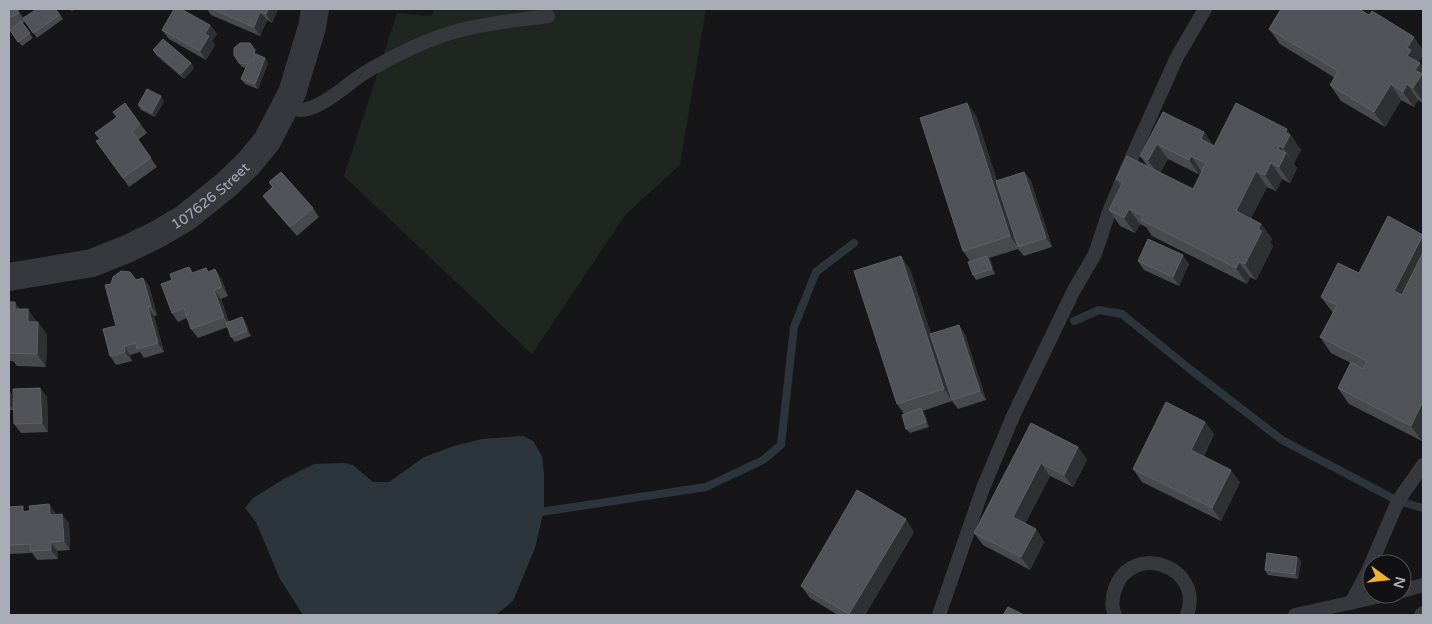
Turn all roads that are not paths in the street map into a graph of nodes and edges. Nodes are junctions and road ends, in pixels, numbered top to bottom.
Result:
1 (315, 9) edge
2 (1205, 9) edge
3 (548, 16) dead end
4 (286, 106) junction
5 (9, 277) edge
6 (1423, 465) edge
7 (1362, 600) edge
8 (1351, 603) junction
9 (939, 615) edge
10 (1115, 615) edge
11 (1186, 615) edge
12 (1295, 615) edge

1 - 4 street, 107626 Street
2 - 9 lane
3 - 4 lane
4 - 5 street, 107626 Street
6 - 8 lane
7 - 8 lane
8 - 12 lane
10 - 11 lane

